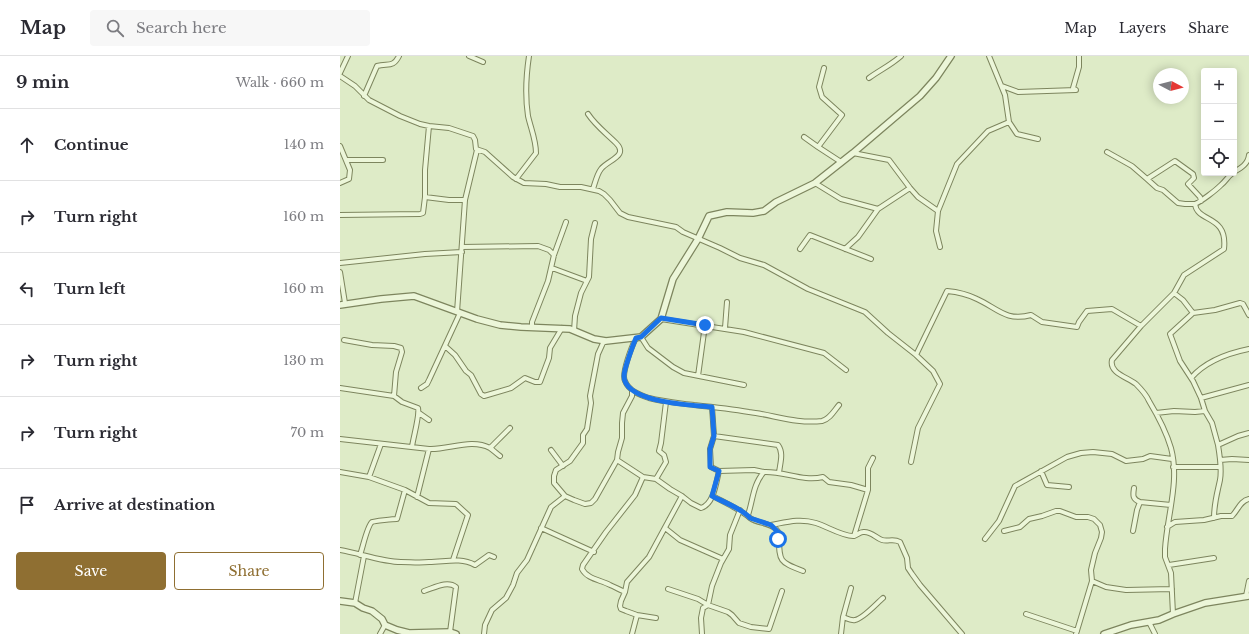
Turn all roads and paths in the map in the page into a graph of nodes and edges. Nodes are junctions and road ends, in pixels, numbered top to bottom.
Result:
1 (348, 56) edge
2 (399, 56) edge
3 (469, 56) edge
4 (529, 56) edge
5 (901, 56) edge
6 (951, 56) edge
7 (989, 56) edge
8 (1079, 56) edge
9 (483, 62) dead end
10 (824, 68) dead end
11 (340, 73) edge
12 (340, 76) edge
13 (870, 78) dead end
14 (1002, 86) junction
15 (364, 96) junction
16 (588, 114) dead end
17 (1009, 122) junction
18 (429, 126) junction
19 (804, 137) dead end
20 (1038, 140) dead end
21 (340, 146) edge
22 (818, 147) junction
23 (478, 150) junction
24 (1107, 152) dead end
25 (853, 153) junction
26 (1249, 156) edge
27 (346, 160) junction
28 (384, 160) dead end
29 (841, 162) junction
30 (1237, 170) edge
31 (1228, 176) edge
32 (516, 179) junction
33 (1147, 179) junction
34 (340, 183) edge
35 (815, 183) junction
36 (910, 188) junction
37 (593, 189) junction
38 (425, 197) junction
39 (465, 200) junction
40 (1201, 201) junction
41 (1195, 204) junction
42 (878, 209) junction
43 (938, 211) junction
44 (340, 215) edge
45 (566, 222) dead end
46 (595, 223) dead end
47 (698, 239) junction
48 (940, 247) dead end
49 (800, 249) dead end
50 (845, 249) junction
51 (462, 250) junction
52 (554, 255) junction
53 (871, 259) dead end
54 (340, 263) edge
55 (552, 268) junction
56 (340, 272) edge
57 (587, 281) junction
58 (1174, 293) junction
59 (727, 302) dead end
60 (343, 304) edge
61 (459, 312) junction
62 (1193, 313) junction
63 (1249, 315) edge
64 (661, 318) junction
65 (705, 325) junction
66 (1141, 326) junction
67 (532, 328) junction
68 (562, 328) junction
69 (725, 328) junction
70 (574, 330) junction
71 (639, 337) junction
72 (344, 340) dead end
73 (606, 341) junction
74 (445, 346) junction
75 (1249, 348) edge
76 (916, 355) junction
77 (846, 370) dead end
78 (698, 376) junction
79 (1191, 378) junction
80 (744, 385) dead end
81 (1249, 385) edge
82 (340, 388) edge
83 (421, 388) dead end
84 (632, 391) junction
85 (394, 396) junction
86 (1201, 398) junction
87 (666, 402) junction
88 (839, 405) dead end
89 (712, 407) junction
90 (1204, 411) junction
91 (419, 413) junction
92 (1156, 414) junction
93 (428, 420) dead end
94 (510, 428) dead end
95 (1249, 433) edge
96 (714, 436) junction
97 (340, 439) edge
98 (381, 444) junction
99 (1218, 445) junction
100 (412, 447) junction
101 (490, 448) junction
102 (430, 449) junction
103 (551, 450) dead end
104 (500, 456) dead end
105 (872, 458) dead end
106 (1172, 459) junction
107 (617, 460) junction
108 (1220, 460) junction
109 (1249, 460) edge
110 (911, 462) dead end
111 (563, 466) junction
112 (1220, 466) junction
113 (1173, 467) junction
114 (719, 471) junction
115 (1041, 471) junction
116 (340, 472) edge
117 (764, 472) junction
118 (779, 473) junction
119 (369, 477) junction
120 (643, 477) junction
121 (656, 479) junction
122 (1069, 487) dead end
123 (1134, 488) dead end
124 (405, 490) junction
125 (868, 490) junction
126 (565, 496) junction
127 (682, 496) junction
128 (712, 496) junction
129 (417, 497) junction
130 (1249, 499) edge
131 (1140, 502) junction
132 (1171, 505) junction
133 (740, 510) junction
134 (748, 515) junction
135 (1214, 518) junction
136 (771, 525) junction
137 (1167, 527) junction
138 (541, 528) junction
139 (665, 528) junction
140 (1004, 531) dead end
141 (1133, 531) dead end
142 (854, 536) junction
143 (985, 539) dead end
144 (340, 550) edge
145 (594, 552) junction
146 (362, 555) junction
147 (494, 557) dead end
148 (1214, 558) dead end
149 (723, 559) junction
150 (453, 560) junction
151 (1169, 565) junction
152 (803, 571) dead end
153 (1092, 581) junction
154 (1249, 581) edge
155 (851, 588) dead end
156 (668, 589) dead end
157 (1172, 589) junction
158 (424, 591) dead end
159 (782, 591) dead end
160 (625, 592) junction
161 (1248, 596) edge
162 (883, 598) dead end
163 (340, 601) edge
164 (355, 603) junction
165 (708, 605) junction
166 (1026, 614) dead end
167 (1173, 614) junction
168 (637, 615) junction
169 (843, 616) junction
170 (656, 618) dead end
171 (1150, 622) junction
172 (385, 625) junction
173 (450, 632) junction
174 (769, 632) edge
175 (1076, 632) edge
176 (426, 633) edge
177 (380, 634) edge
178 (456, 634) edge
179 (484, 634) edge
180 (632, 634) edge
181 (702, 634) edge
182 (841, 634) edge
183 (962, 634) edge
184 (1104, 634) edge
185 (1156, 634) edge

1 - 11 street
2 - 15 street
3 - 9 street
4 - 32 street
5 - 13 street
6 - 25 street
7 - 14 street
8 - 14 street
10 - 22 street
12 - 15 street
14 - 17 street
15 - 18 street
16 - 37 street
17 - 20 street
17 - 43 street
18 - 23 street
18 - 38 street
19 - 22 street
21 - 27 street
22 - 29 street
23 - 32 street
23 - 39 street
24 - 33 street
25 - 29 street
25 - 36 street
26 - 30 street
27 - 28 street
27 - 34 street
29 - 35 street
31 - 40 street
32 - 37 street
33 - 40 street
33 - 41 street
35 - 42 street
35 - 47 street
36 - 42 street
36 - 43 street
37 - 47 street
38 - 39 street
38 - 44 street
39 - 51 street
40 - 41 street
41 - 58 street
42 - 50 street
43 - 48 street
45 - 52 street
46 - 57 street
47 - 64 street
47 - 76 street
49 - 50 street
50 - 53 street
51 - 52 street
51 - 54 street
51 - 61 street
52 - 55 street
55 - 57 street
55 - 67 street
56 - 60 street
57 - 70 street
58 - 62 street
58 - 66 street
59 - 69 street
60 - 61 street
61 - 67 street
61 - 74 street
62 - 63 street
62 - 79 street
64 - 65 street
64 - 71 street
65 - 69 street
65 - 78 street
66 - 76 street
66 - 92 street
67 - 68 street
68 - 70 street
68 - 74 street
69 - 77 street
70 - 73 street
71 - 73 street
71 - 78 street
71 - 84 street
72 - 85 street
73 - 111 street
74 - 83 street
75 - 79 street
76 - 110 street
78 - 80 street
79 - 86 street
81 - 86 street
82 - 85 street
84 - 87 street
84 - 107 street
85 - 91 street
86 - 90 street
87 - 89 street
87 - 121 street
88 - 89 street
89 - 96 street
90 - 92 street
90 - 99 street
91 - 93 street
91 - 100 street
92 - 106 street
94 - 101 street
95 - 99 street
96 - 114 street
96 - 118 street
97 - 98 street
98 - 100 street
98 - 119 street
99 - 108 street
100 - 102 street
101 - 102 street
101 - 104 street
102 - 129 street
103 - 111 street
105 - 125 street
106 - 113 street
106 - 115 street
107 - 120 street
107 - 126 street
108 - 109 street
108 - 112 street
111 - 126 street
112 - 113 street
112 - 135 street
113 - 132 street
114 - 117 street
114 - 128 street
115 - 122 street
115 - 143 street
116 - 119 street
117 - 118 street
117 - 134 street
118 - 125 street
119 - 124 street
120 - 121 street
120 - 145 street
121 - 127 street
123 - 131 street
124 - 129 street
124 - 146 street
125 - 142 street
126 - 138 street
127 - 128 street
127 - 139 street
128 - 133 street
129 - 150 street
130 - 135 street
131 - 132 street
131 - 141 street
132 - 137 street
133 - 134 street
133 - 149 street
134 - 136 street
135 - 137 street
136 - 142 street
136 - 152 street
137 - 151 street
138 - 145 street
138 - 179 street
139 - 149 street
139 - 160 street
140 - 153 street
142 - 183 street
144 - 146 street
145 - 160 street
146 - 150 street
146 - 164 street
147 - 150 street
148 - 151 street
149 - 165 street
151 - 157 street
153 - 157 street
153 - 175 street
154 - 161 street
155 - 169 street
156 - 165 street
157 - 167 street
158 - 173 street
159 - 174 street
160 - 168 street
161 - 167 street
162 - 169 street
163 - 164 street
164 - 172 street
165 - 174 street
165 - 181 street
166 - 175 street
167 - 171 street
168 - 170 street
168 - 180 street
169 - 182 street
171 - 184 street
171 - 185 street
172 - 176 street
172 - 177 street
173 - 176 street
173 - 178 street

